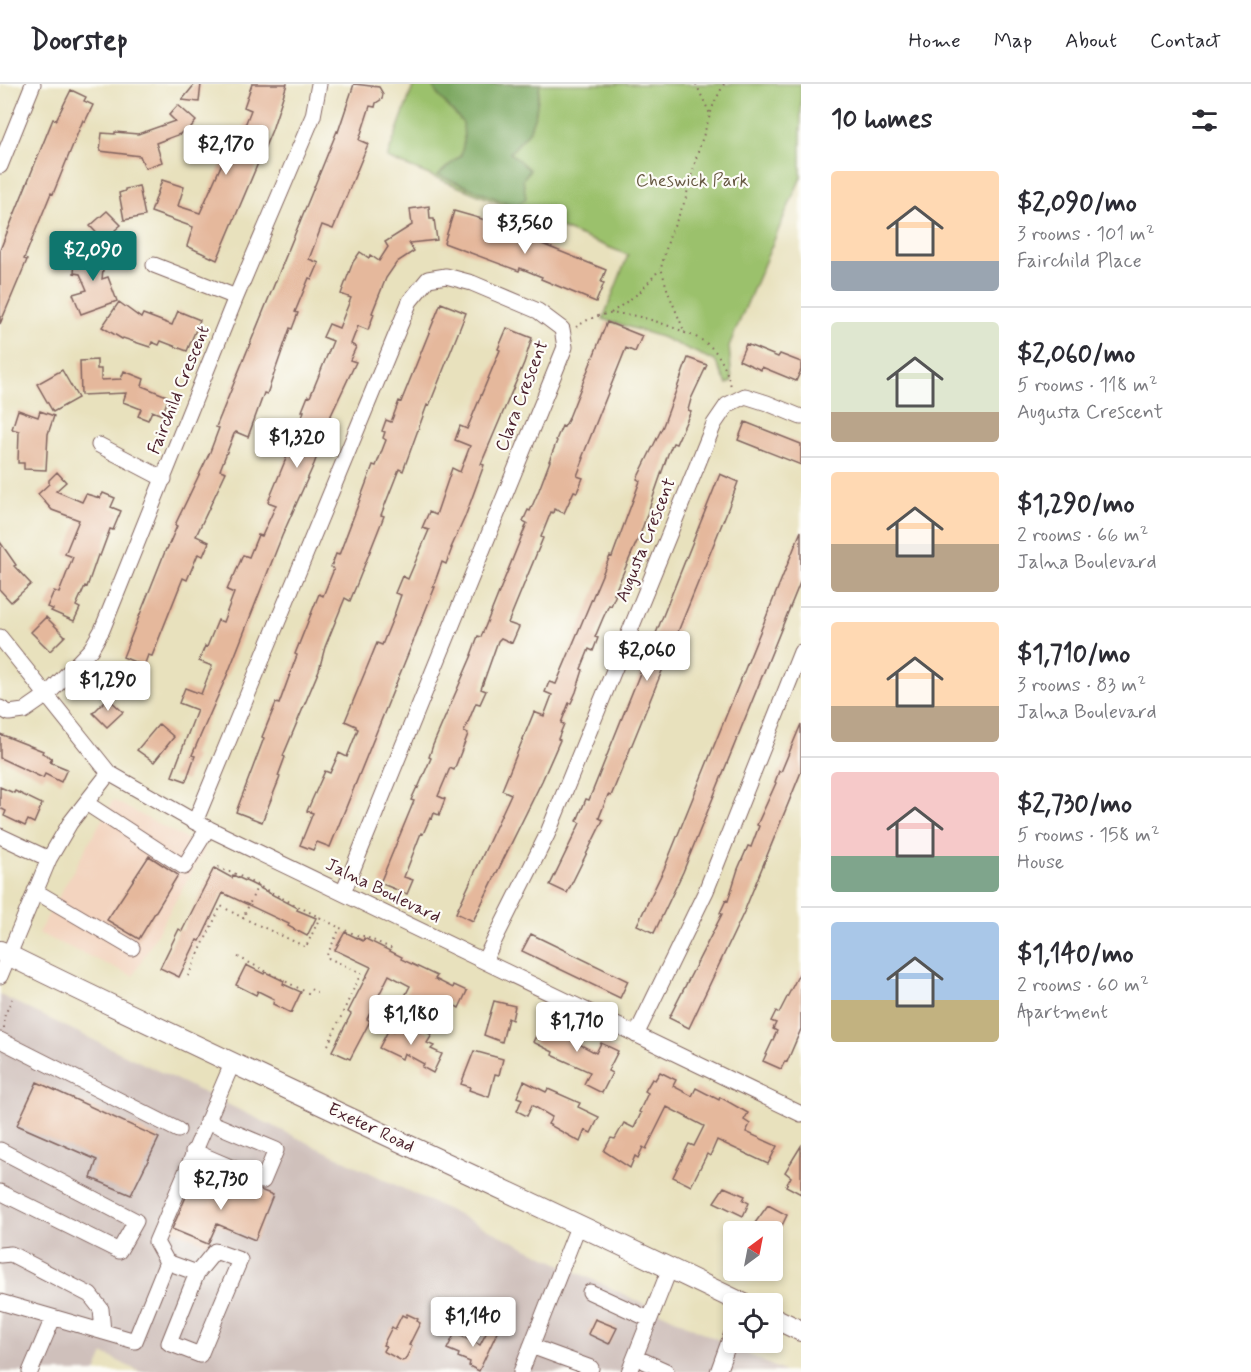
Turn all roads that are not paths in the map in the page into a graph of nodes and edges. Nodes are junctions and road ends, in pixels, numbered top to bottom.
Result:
1 (33, 84) edge
2 (319, 84) edge
3 (0, 166) edge
4 (154, 265) dead end
5 (236, 297) junction
6 (801, 417) edge
7 (99, 444) dead end
8 (164, 479) junction
9 (0, 637) edge
10 (801, 652) edge
11 (47, 695) junction
12 (0, 708) edge
13 (110, 773) junction
14 (86, 803) junction
15 (202, 825) junction
16 (0, 836) edge
17 (49, 859) junction
18 (35, 891) junction
19 (343, 893) junction
20 (132, 948) dead end
21 (4, 953) edge
22 (484, 961) junction
23 (0, 976) edge
24 (636, 1035) junction
25 (0, 1040) edge
26 (232, 1064) junction
27 (801, 1097) edge
28 (798, 1113) edge
29 (207, 1121) junction
30 (178, 1130) dead end
31 (0, 1150) edge
32 (193, 1151) junction
33 (0, 1192) edge
34 (579, 1224) junction
35 (0, 1255) edge
36 (167, 1262) junction
37 (670, 1268) junction
38 (197, 1273) junction
39 (590, 1292) dead end
40 (723, 1293) edge
41 (1, 1303) edge
42 (52, 1318) junction
43 (649, 1319) junction
44 (783, 1322) edge
45 (801, 1331) edge
46 (103, 1332) junction
47 (531, 1346) junction
48 (724, 1353) edge
49 (635, 1357) junction
50 (591, 1368) dead end
51 (666, 1371) edge
52 (30, 1372) edge
53 (521, 1372) edge
54 (629, 1372) edge
55 (717, 1372) edge

1 - 3 street
2 - 5 street, Fairchild Crescent
4 - 5 street
5 - 8 street, Fairchild Crescent
6 - 22 street, Augusta Crescent
7 - 8 street
8 - 11 street, Fairchild Crescent
9 - 11 street, Jalna Boulevard
10 - 24 street
11 - 12 street, Fairchild Crescent
11 - 13 street, Jalna Boulevard
13 - 14 street
13 - 15 street, Jalna Boulevard
14 - 15 street, Clara Crescent
14 - 17 street
15 - 19 street, Jalna Boulevard
15 - 19 street, Clara Crescent
16 - 17 street
17 - 18 street
18 - 20 street
18 - 21 street
19 - 22 street, Jalna Boulevard
21 - 23 street
21 - 26 main road, Exeter Road
22 - 24 street, Jalna Boulevard
24 - 28 street, Jalna Boulevard
25 - 30 street
26 - 29 street
26 - 34 main road, Exeter Road
27 - 28 street
29 - 32 street
29 - 32 street
31 - 33 street
32 - 36 street
34 - 37 main road, Exeter Road
34 - 47 street
35 - 46 street
36 - 38 street
36 - 46 street
37 - 40 main road, Exeter Road
37 - 43 street
38 - 38 street
39 - 43 street
41 - 42 street
42 - 46 street
42 - 52 street
43 - 49 street
44 - 45 main road
47 - 50 street
47 - 53 street
48 - 55 street
49 - 51 street
49 - 54 street

